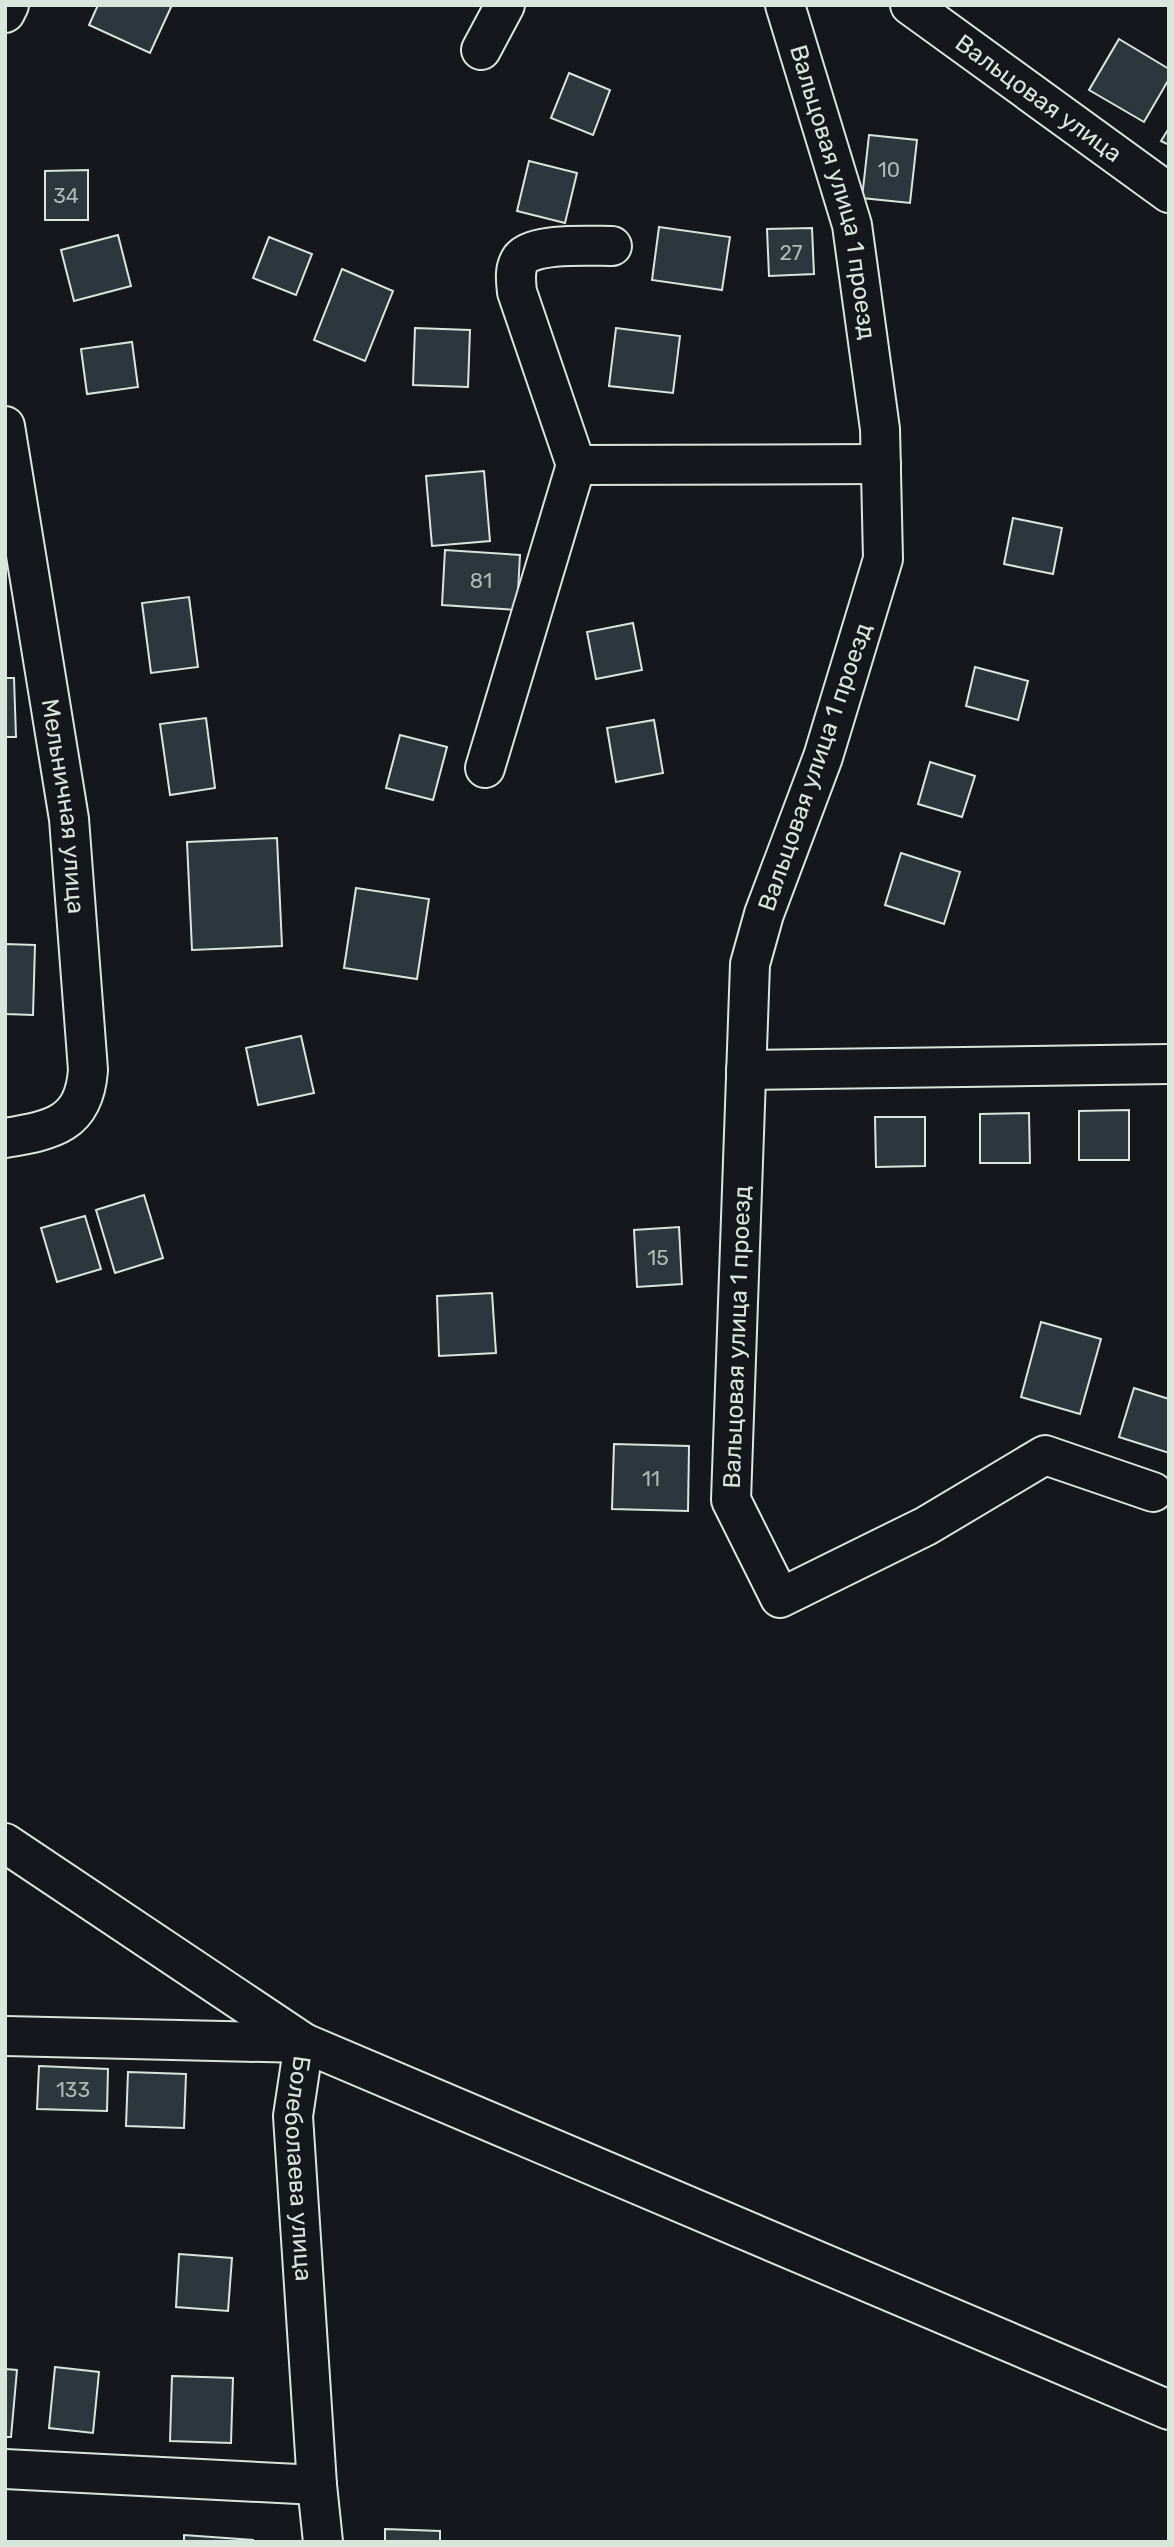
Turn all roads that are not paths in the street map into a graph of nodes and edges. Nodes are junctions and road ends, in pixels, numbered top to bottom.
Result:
1 (9, 5) edge
2 (505, 5) edge
3 (785, 5) edge
4 (909, 5) edge
5 (5, 13) edge
6 (481, 51) dead end
7 (1169, 193) edge
8 (612, 246) dead end
9 (5, 426) edge
10 (881, 464) junction
11 (576, 466) junction
12 (485, 768) dead end
13 (1169, 1064) edge
14 (746, 1070) junction
15 (5, 1138) edge
16 (1153, 1492) dead end
17 (5, 1843) edge
18 (5, 2036) edge
19 (304, 2043) junction
20 (1169, 2410) edge
21 (5, 2469) edge
22 (317, 2485) junction
23 (323, 2542) edge

1 - 5 street
2 - 6 street
3 - 10 street, Вальцовая улица 1 проезд
4 - 7 street, Вальцовая улица
8 - 11 street
9 - 15 street, Мельничная улица
10 - 11 street
10 - 14 street, Вальцовая улица 1 проезд
11 - 12 street
13 - 14 street
14 - 16 street, Вальцовая улица 1 проезд
17 - 19 street, Болеболаева улица
18 - 19 street
19 - 20 street
19 - 22 street, Болеболаева улица
21 - 22 street
22 - 23 street, Болеболаева улица

